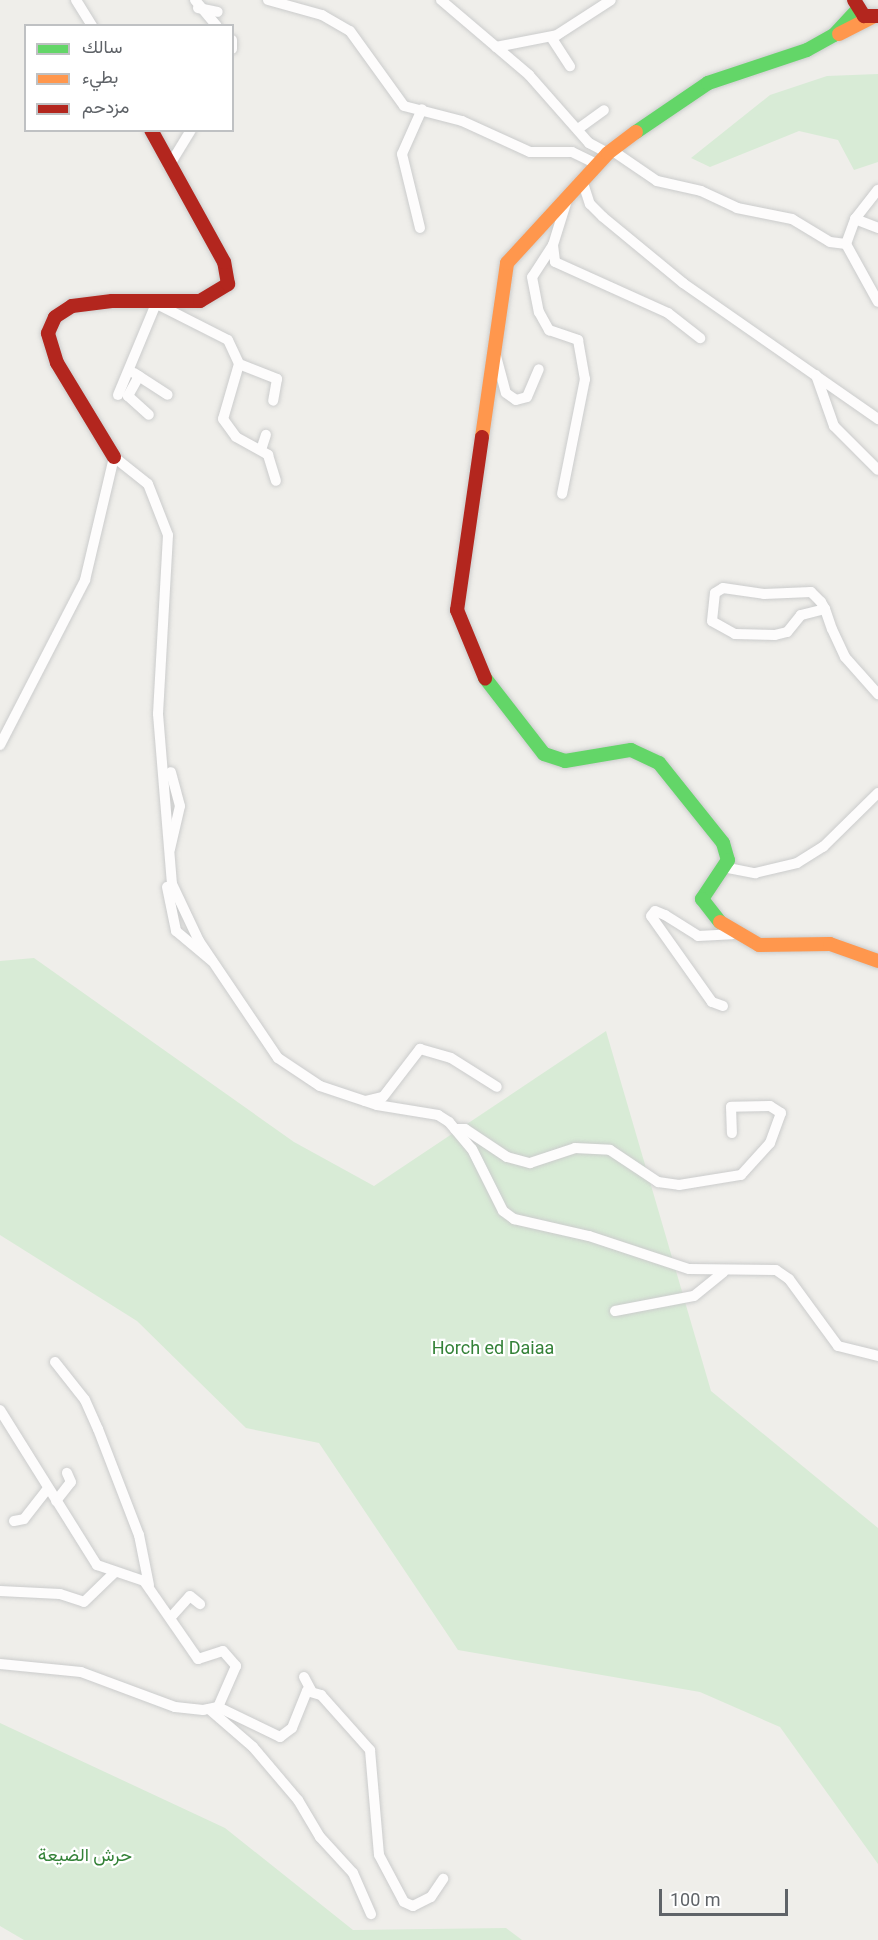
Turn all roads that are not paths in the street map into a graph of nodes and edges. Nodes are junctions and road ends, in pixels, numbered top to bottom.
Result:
1 (76, 0) edge
2 (268, 0) edge
3 (441, 0) edge
4 (611, 0) edge
5 (196, 4) edge
6 (855, 5) edge
7 (218, 12) dead end
8 (875, 17) edge
9 (91, 24) edge
10 (215, 24) edge
11 (834, 35) junction
12 (551, 37) junction
13 (496, 47) junction
14 (570, 66) dead end
15 (422, 109) junction
16 (604, 110) dead end
17 (578, 129) junction
18 (152, 132) edge
19 (190, 132) edge
20 (610, 152) junction
21 (597, 164) junction
22 (169, 166) junction
23 (583, 183) junction
24 (878, 190) edge
25 (567, 200) junction
26 (855, 219) junction
27 (420, 228) dead end
28 (878, 228) edge
29 (846, 244) junction
30 (553, 245) junction
31 (878, 302) edge
32 (153, 303) junction
33 (700, 338) dead end
34 (496, 356) junction
35 (239, 364) junction
36 (129, 369) junction
37 (539, 369) dead end
38 (816, 375) junction
39 (139, 376) junction
40 (118, 395) dead end
41 (168, 395) dead end
42 (273, 401) dead end
43 (149, 415) dead end
44 (878, 419) edge
45 (266, 435) dead end
46 (261, 450) junction
47 (114, 457) junction
48 (878, 470) edge
49 (276, 481) dead end
50 (562, 494) dead end
51 (825, 609) junction
52 (878, 694) edge
53 (0, 745) edge
54 (171, 772) dead end
55 (878, 793) edge
56 (168, 855) junction
57 (723, 867) junction
58 (732, 934) junction
59 (878, 961) edge
60 (723, 1006) dead end
61 (497, 1087) dead end
62 (365, 1101) junction
63 (455, 1129) junction
64 (732, 1133) dead end
65 (724, 1272) junction
66 (615, 1311) dead end
67 (878, 1356) edge
68 (55, 1362) dead end
69 (0, 1410) edge
70 (67, 1473) dead end
71 (48, 1488) junction
72 (56, 1501) junction
73 (14, 1521) dead end
74 (115, 1572) junction
75 (149, 1585) junction
76 (0, 1592) edge
77 (200, 1604) dead end
78 (171, 1617) junction
79 (0, 1664) edge
80 (304, 1677) dead end
81 (311, 1690) junction
82 (214, 1708) junction
83 (443, 1880) dead end
84 (371, 1914) dead end

1 - 9 street
2 - 15 street
3 - 13 street
4 - 12 street
5 - 7 street
5 - 10 street
6 - 8 street
6 - 11 street
8 - 11 street
11 - 20 street
12 - 13 street
12 - 14 street
13 - 17 street
15 - 21 street
15 - 27 street
16 - 17 street
17 - 20 street
18 - 22 street
19 - 22 street
20 - 21 street
20 - 29 street
21 - 23 street
22 - 32 street
23 - 25 street
23 - 38 street
24 - 26 street
25 - 30 street
25 - 34 street
26 - 28 street
26 - 29 street
29 - 31 street
30 - 33 street
30 - 50 street
32 - 35 street
32 - 36 street
32 - 47 street
34 - 37 street
34 - 57 street
35 - 42 street
35 - 46 street
36 - 39 street
36 - 40 street
38 - 44 street
38 - 48 street
39 - 41 street
39 - 43 street
45 - 46 street
46 - 49 street
47 - 53 street
47 - 56 street
51 - 51 street
51 - 52 street
54 - 56 street
55 - 57 street
56 - 62 street
57 - 58 street
58 - 59 street
58 - 60 street
61 - 62 street
62 - 63 street
63 - 64 street
63 - 65 street
65 - 66 street
65 - 67 street
68 - 75 street
69 - 71 street
70 - 72 street
71 - 72 street
71 - 73 street
72 - 74 street
74 - 75 street
74 - 76 street
75 - 78 street
77 - 78 street
78 - 82 street
79 - 82 street
80 - 81 street
81 - 82 street
81 - 83 street
82 - 84 street

